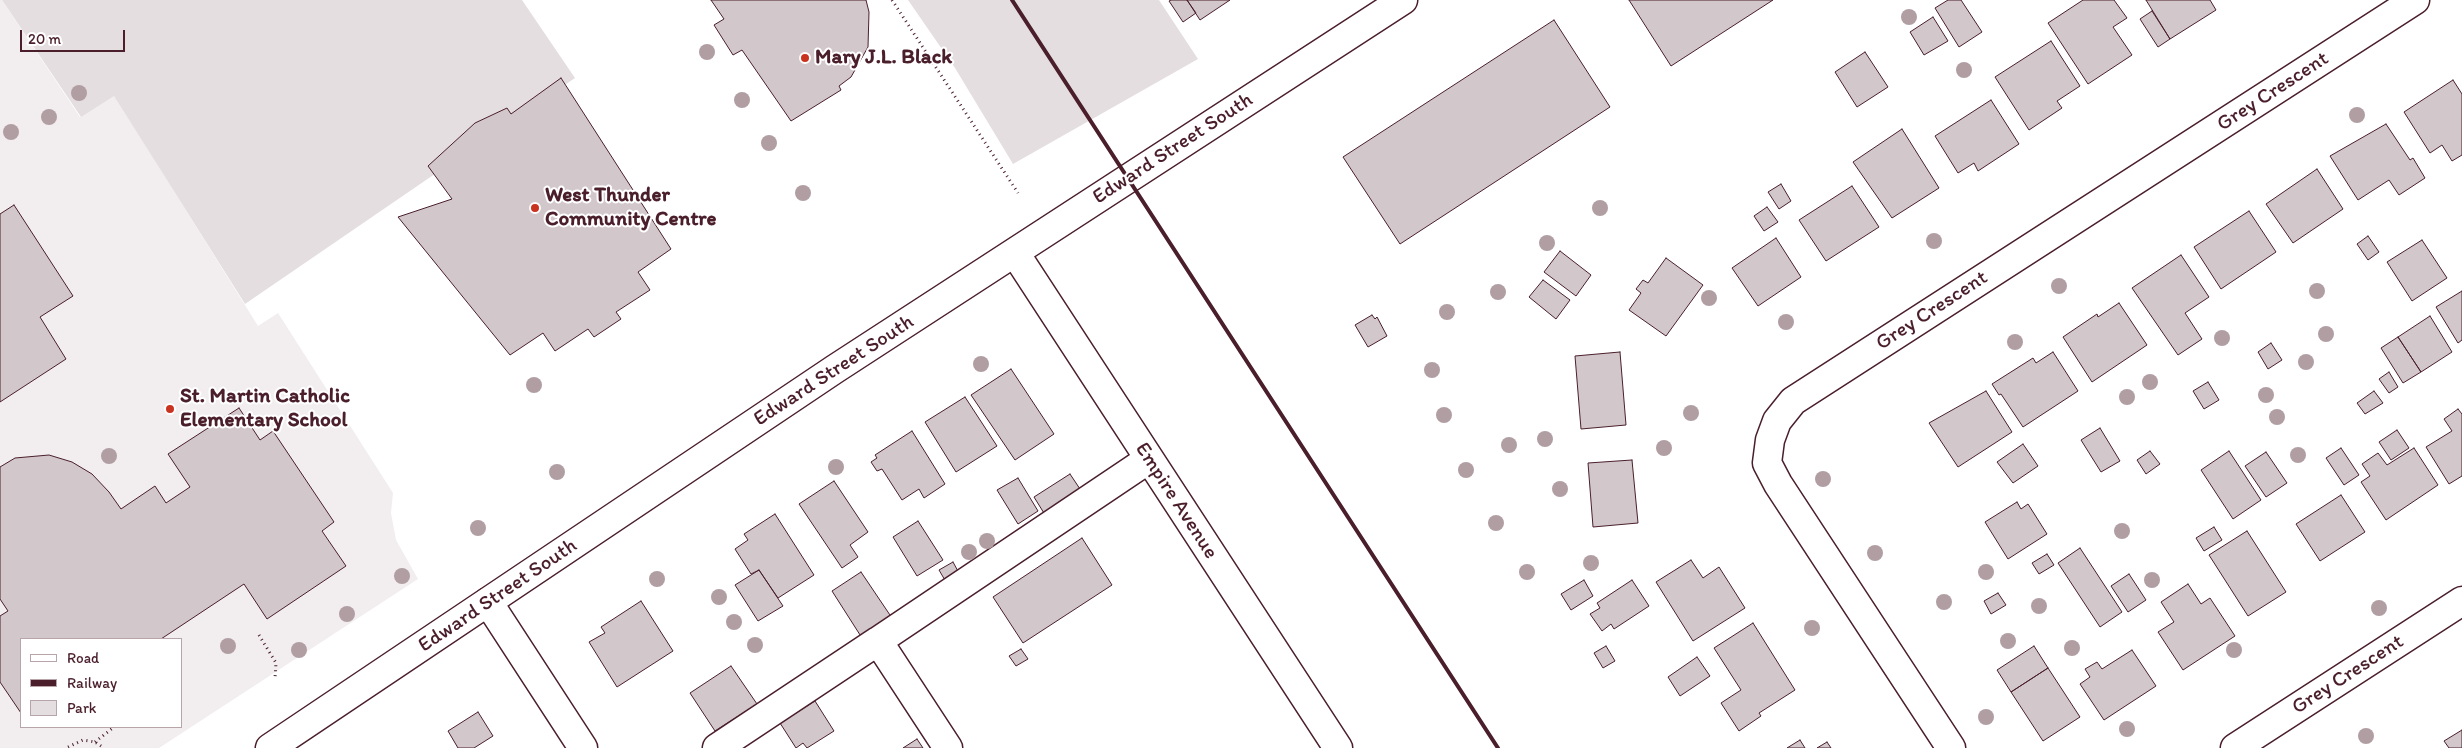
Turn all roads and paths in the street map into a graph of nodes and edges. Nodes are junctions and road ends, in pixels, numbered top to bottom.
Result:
1 (892, 0) edge
2 (1403, 0) edge
3 (2415, 0) edge
4 (1018, 193) dead end
5 (1015, 253) junction
6 (1148, 459) junction
7 (488, 602) junction
8 (2462, 602) edge
9 (259, 635) dead end
10 (878, 641) junction
11 (275, 678) dead end
12 (113, 728) edge
13 (95, 742) junction
14 (68, 747) edge
15 (104, 748) edge
16 (270, 748) edge
17 (583, 748) edge
18 (717, 748) edge
19 (948, 748) edge
20 (1338, 748) edge
21 (1951, 748) edge
22 (2235, 748) edge

1 - 4 path
2 - 5 street, Edward Street South
3 - 21 street, Grey Crescent
5 - 6 street, Empire Avenue
5 - 7 street, Edward Street South
6 - 10 street
6 - 20 street, Empire Avenue
7 - 16 street, Edward Street South
7 - 17 street
8 - 22 street, Grey Crescent
9 - 11 path
10 - 18 street
10 - 19 street
12 - 13 path
13 - 14 path
13 - 15 path

